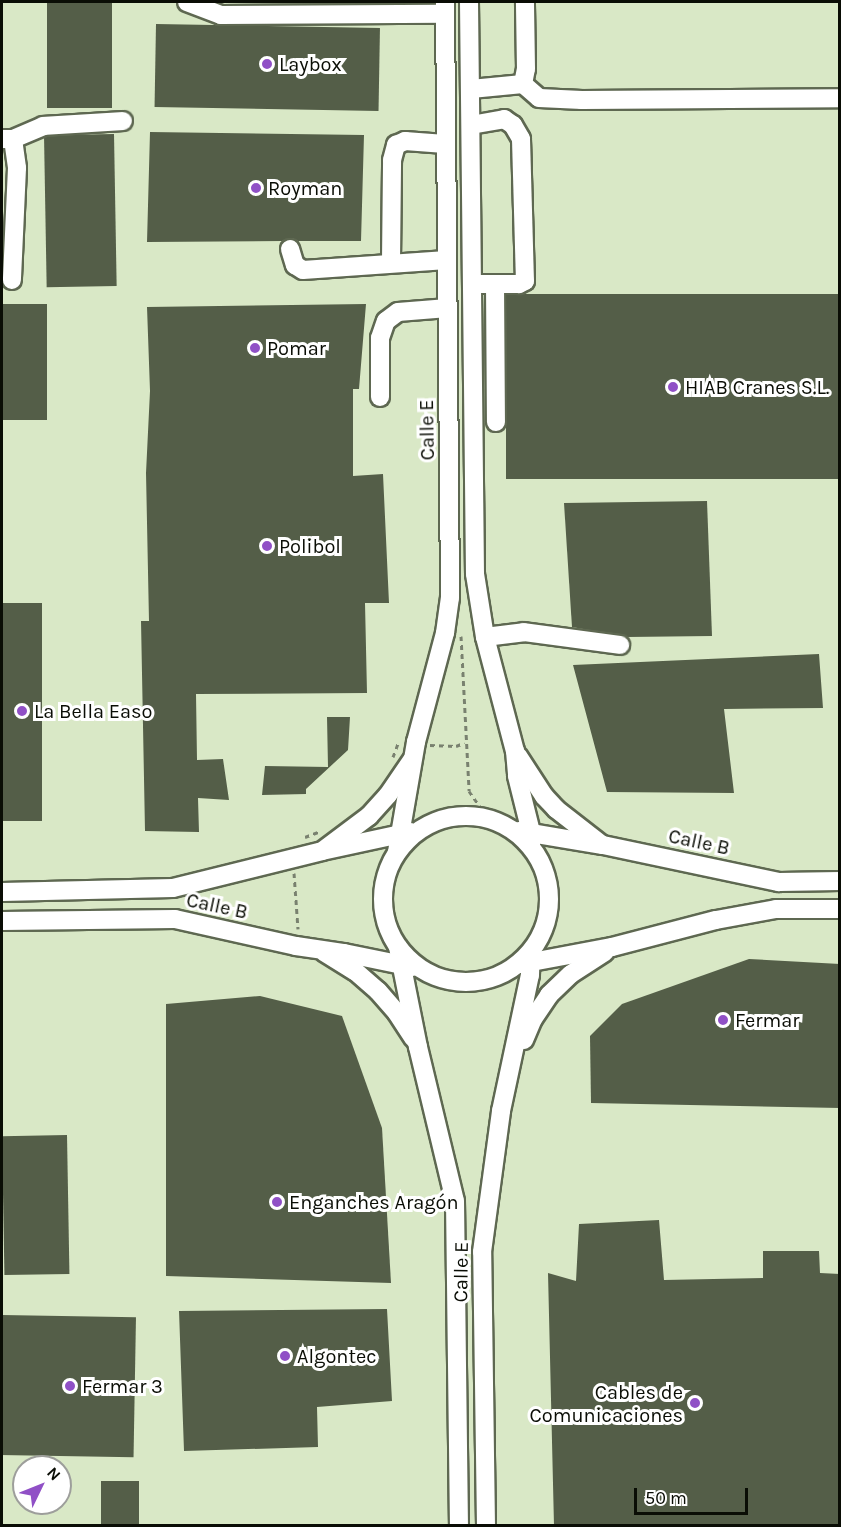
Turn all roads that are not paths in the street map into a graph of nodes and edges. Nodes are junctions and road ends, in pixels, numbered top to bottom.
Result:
1 (187, 2) edge
2 (470, 2) edge
3 (525, 2) edge
4 (445, 8) edge
5 (523, 84) junction
6 (471, 89) junction
7 (840, 98) edge
8 (123, 121) dead end
9 (471, 124) junction
10 (7, 139) edge
11 (445, 144) junction
12 (290, 249) dead end
13 (447, 260) junction
14 (391, 262) junction
15 (12, 280) dead end
16 (473, 284) junction
17 (495, 284) junction
18 (448, 308) junction
19 (380, 397) dead end
20 (474, 420) junction
21 (484, 637) junction
22 (620, 645) dead end
23 (515, 751) junction
24 (413, 759) junction
25 (408, 833) junction
26 (526, 836) junction
27 (603, 845) junction
28 (322, 851) junction
29 (840, 881) edge
30 (2, 892) edge
31 (840, 909) edge
32 (2, 921) edge
33 (398, 947) junction
34 (612, 947) junction
35 (323, 951) junction
36 (527, 960) junction
37 (401, 966) junction
38 (419, 968) junction
39 (418, 1047) junction
40 (513, 1059) junction
41 (459, 1526) edge
42 (486, 1526) edge

1 - 4 street
2 - 6 street
3 - 5 street
4 - 11 street, Calle E
5 - 6 street
5 - 7 street
6 - 9 street
8 - 10 street
9 - 16 street
9 - 17 street
10 - 15 street
11 - 13 street, Calle E
11 - 14 street
12 - 14 street
13 - 14 street
13 - 18 street, Calle E
16 - 17 street
16 - 20 street
17 - 20 street
18 - 19 street
18 - 24 street, Calle E
20 - 21 street
21 - 22 street
21 - 23 street
23 - 26 street
23 - 27 street
24 - 25 street, Calle E
24 - 28 street, Calle B
25 - 26 street
25 - 28 street, Calle B
25 - 33 street
26 - 27 street, Calle B
26 - 36 street
27 - 29 street, Calle B
28 - 30 street, Calle B
31 - 34 street
32 - 35 street, Calle B
33 - 37 street, Calle E
33 - 38 street
34 - 36 street
34 - 40 street
35 - 37 street, Calle B
35 - 39 street, Calle E
36 - 38 street
36 - 40 street, Calle E
37 - 38 street, Calle B
37 - 39 street, Calle E
39 - 41 street, Calle E
40 - 42 street, Calle E

